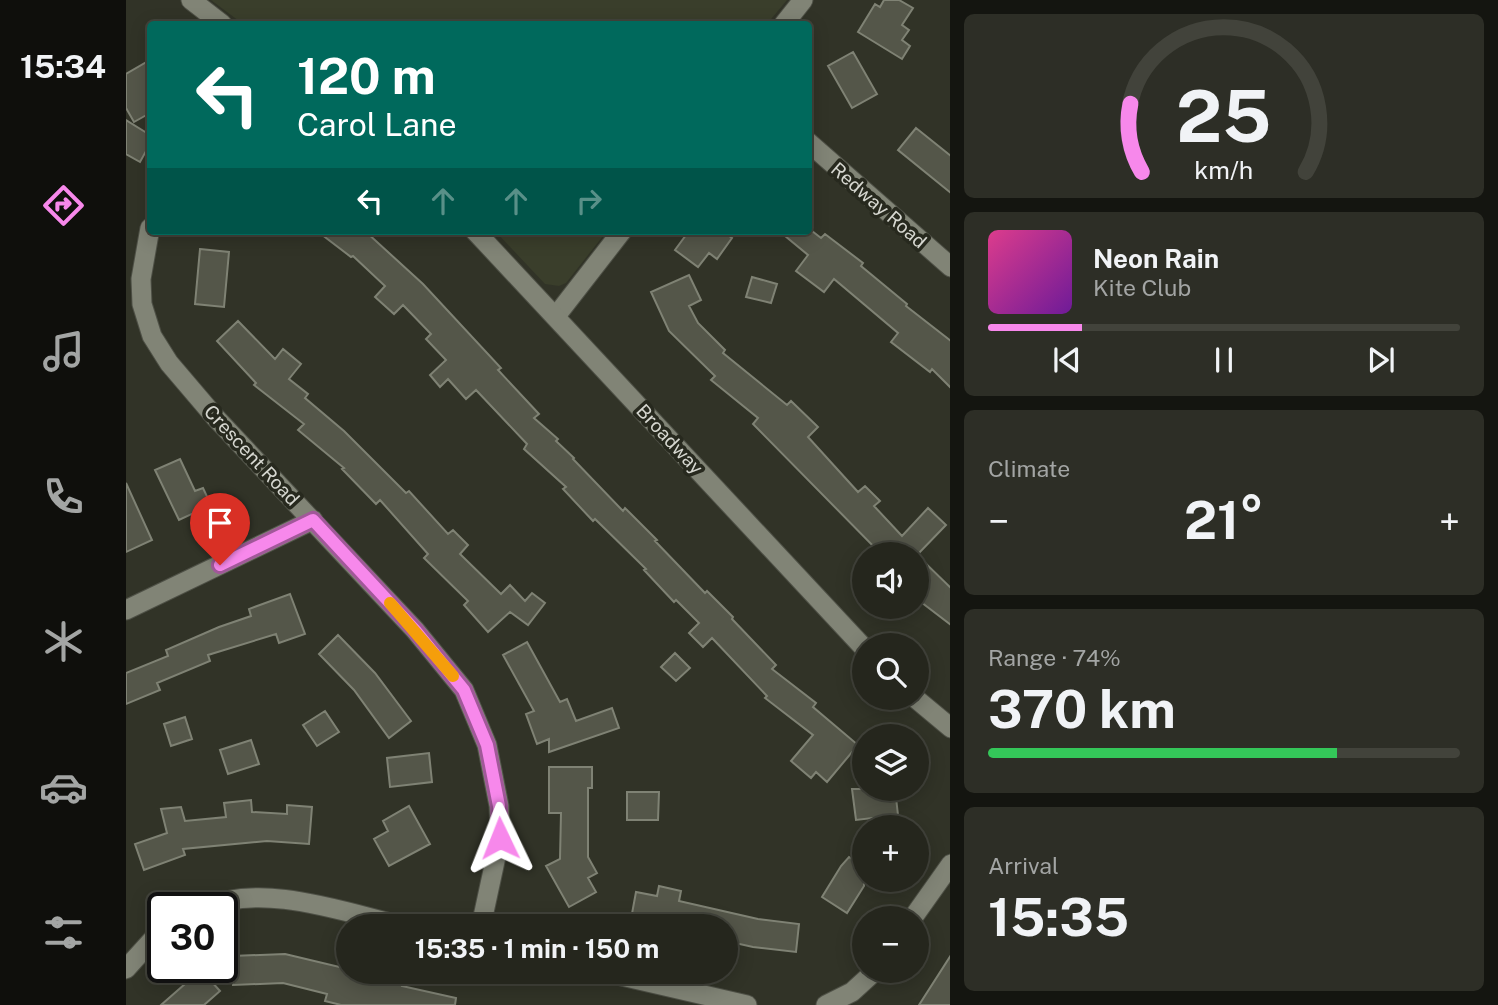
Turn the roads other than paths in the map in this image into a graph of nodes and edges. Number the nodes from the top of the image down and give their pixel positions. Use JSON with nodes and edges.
{"nodes":[{"id":1,"x":191,"y":0,"type":"edge"},
{"id":2,"x":803,"y":0,"type":"edge"},
{"id":3,"x":218,"y":21,"type":"edge"},
{"id":4,"x":786,"y":21,"type":"edge"},
{"id":5,"x":812,"y":146,"type":"edge"},
{"id":6,"x":149,"y":235,"type":"edge"},
{"id":7,"x":479,"y":235,"type":"edge"},
{"id":8,"x":619,"y":235,"type":"edge"},
{"id":9,"x":950,"y":267,"type":"edge"},
{"id":10,"x":556,"y":316,"type":"junction"},
{"id":11,"x":313,"y":520,"type":"junction"},
{"id":12,"x":126,"y":610,"type":"edge"},
{"id":13,"x":852,"y":635,"type":"edge"},
{"id":14,"x":929,"y":710,"type":"edge"},
{"id":15,"x":950,"y":728,"type":"edge"},
{"id":16,"x":950,"y":864,"type":"edge"},
{"id":17,"x":238,"y":900,"type":"edge"},
{"id":18,"x":921,"y":906,"type":"edge"},
{"id":19,"x":352,"y":914,"type":"edge"},
{"id":20,"x":484,"y":914,"type":"edge"},
{"id":21,"x":147,"y":948,"type":"edge"},
{"id":22,"x":126,"y":969,"type":"edge"},
{"id":23,"x":862,"y":983,"type":"edge"},
{"id":24,"x":656,"y":984,"type":"edge"},
{"id":25,"x":747,"y":1005,"type":"edge"},
{"id":26,"x":825,"y":1005,"type":"edge"}],
"edges":[{"from":1,"to":3,"type":"street"},
{"from":2,"to":4,"type":"street"},
{"from":5,"to":9,"type":"street","name":"Redway Road"},
{"from":6,"to":11,"type":"street","name":"Crescent Road"},
{"from":7,"to":10,"type":"street","name":"Broadway"},
{"from":8,"to":10,"type":"street"},
{"from":10,"to":13,"type":"street","name":"Broadway"},
{"from":11,"to":12,"type":"street"},
{"from":11,"to":20,"type":"street","name":"Crescent Road"},
{"from":14,"to":15,"type":"street"},
{"from":16,"to":18,"type":"street"},
{"from":17,"to":19,"type":"street"},
{"from":21,"to":22,"type":"street"},
{"from":23,"to":26,"type":"street"},
{"from":24,"to":25,"type":"street"}]}
